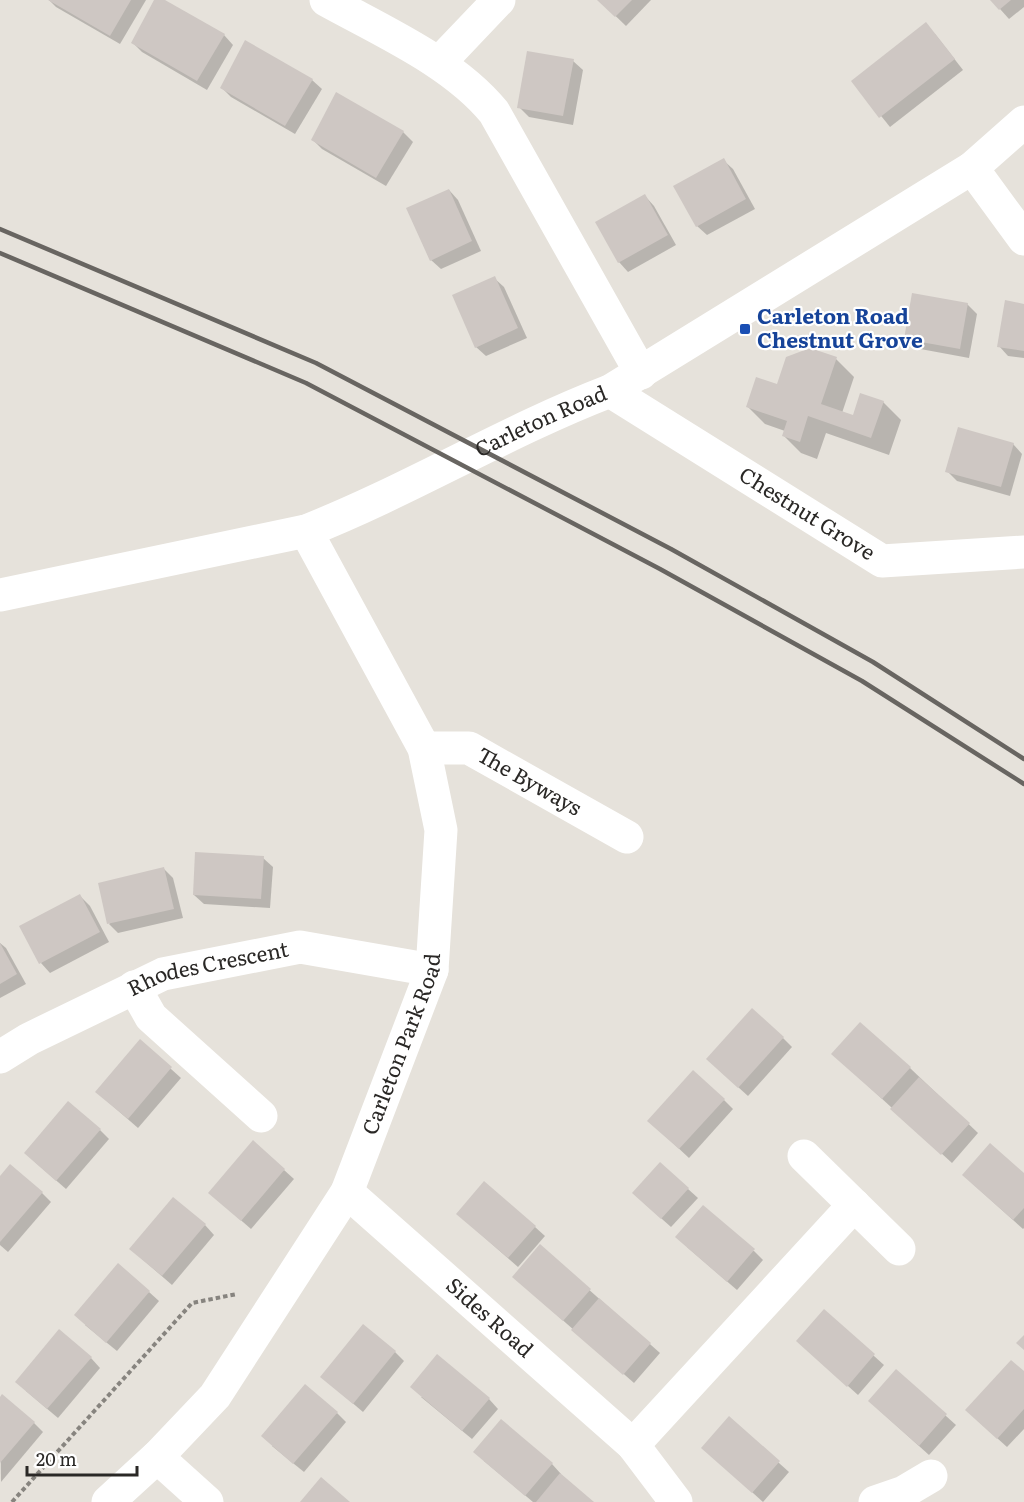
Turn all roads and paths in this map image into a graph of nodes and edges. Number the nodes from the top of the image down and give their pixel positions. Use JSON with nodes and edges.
{"nodes":[{"id":1,"x":326,"y":0,"type":"edge"},
{"id":2,"x":499,"y":0,"type":"edge"},
{"id":3,"x":439,"y":63,"type":"junction"},
{"id":4,"x":1024,"y":122,"type":"edge"},
{"id":5,"x":972,"y":168,"type":"junction"},
{"id":6,"x":1024,"y":239,"type":"edge"},
{"id":7,"x":641,"y":373,"type":"junction"},
{"id":8,"x":610,"y":391,"type":"junction"},
{"id":9,"x":306,"y":531,"type":"junction"},
{"id":10,"x":1024,"y":552,"type":"edge"},
{"id":11,"x":0,"y":595,"type":"edge"},
{"id":12,"x":424,"y":748,"type":"junction"},
{"id":13,"x":627,"y":837,"type":"dead end"},
{"id":14,"x":432,"y":970,"type":"junction"},
{"id":15,"x":134,"y":987,"type":"junction"},
{"id":16,"x":0,"y":1057,"type":"edge"},
{"id":17,"x":261,"y":1116,"type":"dead end"},
{"id":18,"x":804,"y":1156,"type":"dead end"},
{"id":19,"x":347,"y":1192,"type":"junction"},
{"id":20,"x":854,"y":1205,"type":"junction"},
{"id":21,"x":899,"y":1249,"type":"dead end"},
{"id":22,"x":287,"y":1284,"type":"junction"},
{"id":23,"x":633,"y":1445,"type":"junction"},
{"id":24,"x":157,"y":1458,"type":"junction"},
{"id":25,"x":931,"y":1476,"type":"dead end"},
{"id":26,"x":12,"y":1502,"type":"edge"},
{"id":27,"x":108,"y":1502,"type":"edge"},
{"id":28,"x":207,"y":1502,"type":"edge"},
{"id":29,"x":676,"y":1502,"type":"edge"},
{"id":30,"x":875,"y":1502,"type":"edge"}],
"edges":[{"from":1,"to":3,"type":"street"},
{"from":2,"to":3,"type":"street"},
{"from":3,"to":7,"type":"street"},
{"from":4,"to":5,"type":"street","name":"Carleton Road"},
{"from":5,"to":6,"type":"street"},
{"from":5,"to":7,"type":"street","name":"Carleton Road"},
{"from":7,"to":8,"type":"street","name":"Carleton Road"},
{"from":8,"to":9,"type":"street","name":"Carleton Road"},
{"from":8,"to":10,"type":"street","name":"Chestnut Grove"},
{"from":9,"to":11,"type":"street","name":"Carleton Road"},
{"from":9,"to":12,"type":"street","name":"Carleton Park Road"},
{"from":12,"to":13,"type":"street","name":"The Byways"},
{"from":12,"to":14,"type":"street","name":"Carleton Park Road"},
{"from":14,"to":15,"type":"street","name":"Rhodes Crescent"},
{"from":14,"to":19,"type":"street","name":"Carleton Park Road"},
{"from":15,"to":16,"type":"street","name":"Rhodes Crescent"},
{"from":15,"to":17,"type":"street"},
{"from":18,"to":20,"type":"street"},
{"from":19,"to":22,"type":"street","name":"Carleton Park Road"},
{"from":19,"to":23,"type":"street","name":"Sides Road"},
{"from":20,"to":21,"type":"street"},
{"from":20,"to":23,"type":"street"},
{"from":22,"to":24,"type":"street","name":"Carleton Park Road"},
{"from":22,"to":26,"type":"path"},
{"from":23,"to":29,"type":"street","name":"Sides Road"},
{"from":24,"to":27,"type":"street","name":"Carleton Park Road"},
{"from":24,"to":28,"type":"street"},
{"from":25,"to":30,"type":"street"}]}
